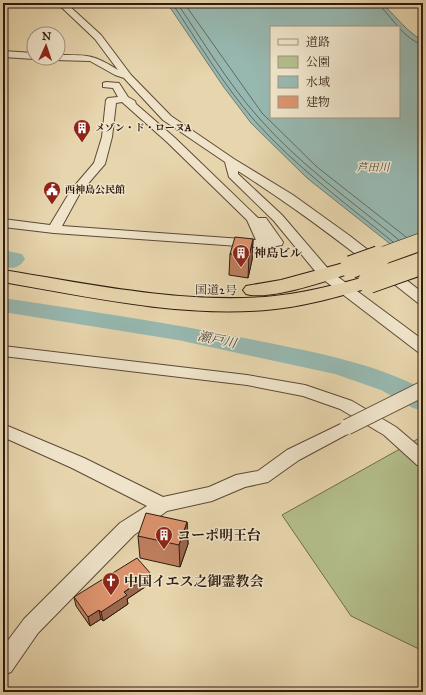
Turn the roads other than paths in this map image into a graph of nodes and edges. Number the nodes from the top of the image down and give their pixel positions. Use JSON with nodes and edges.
{"nodes":[{"id":1,"x":61,"y":3,"type":"edge"},
{"id":2,"x":3,"y":54,"type":"edge"},
{"id":3,"x":26,"y":55,"type":"edge"},
{"id":4,"x":66,"y":58,"type":"edge"},
{"id":5,"x":128,"y":77,"type":"junction"},
{"id":6,"x":106,"y":85,"type":"dead end"},
{"id":7,"x":124,"y":99,"type":"junction"},
{"id":8,"x":167,"y":118,"type":"junction"},
{"id":9,"x":230,"y":162,"type":"junction"},
{"id":10,"x":252,"y":191,"type":"junction"},
{"id":11,"x":3,"y":223,"type":"edge"},
{"id":12,"x":54,"y":228,"type":"junction"},
{"id":13,"x":423,"y":241,"type":"edge"},
{"id":14,"x":265,"y":244,"type":"junction"},
{"id":15,"x":423,"y":263,"type":"edge"},
{"id":16,"x":3,"y":266,"type":"edge"},
{"id":17,"x":325,"y":274,"type":"junction"},
{"id":18,"x":3,"y":276,"type":"edge"},
{"id":19,"x":344,"y":289,"type":"junction"},
{"id":20,"x":423,"y":300,"type":"edge"},
{"id":21,"x":423,"y":348,"type":"edge"},
{"id":22,"x":3,"y":351,"type":"edge"},
{"id":23,"x":423,"y":389,"type":"edge"},
{"id":24,"x":3,"y":430,"type":"edge"},
{"id":25,"x":423,"y":460,"type":"edge"},
{"id":26,"x":162,"y":505,"type":"junction"},
{"id":27,"x":3,"y":665,"type":"edge"}],
"edges":[{"from":1,"to":5,"type":"street"},
{"from":2,"to":3,"type":"street"},
{"from":4,"to":5,"type":"street"},
{"from":5,"to":8,"type":"street"},
{"from":6,"to":7,"type":"street"},
{"from":7,"to":8,"type":"street"},
{"from":7,"to":12,"type":"street"},
{"from":7,"to":14,"type":"street"},
{"from":8,"to":9,"type":"street"},
{"from":9,"to":10,"type":"street"},
{"from":9,"to":20,"type":"street"},
{"from":10,"to":14,"type":"street"},
{"from":10,"to":17,"type":"street"},
{"from":11,"to":12,"type":"street"},
{"from":12,"to":14,"type":"street"},
{"from":13,"to":17,"type":"highway","name":"国道2号","bridge":true},
{"from":15,"to":19,"type":"highway","name":"国道2号","bridge":true},
{"from":16,"to":17,"type":"highway","name":"国道2号"},
{"from":17,"to":19,"type":"street"},
{"from":18,"to":19,"type":"highway","name":"国道2号"},
{"from":19,"to":21,"type":"street"},
{"from":22,"to":25,"type":"street"},
{"from":23,"to":26,"type":"street","bridge":true},
{"from":24,"to":26,"type":"street"},
{"from":26,"to":27,"type":"street"}]}
